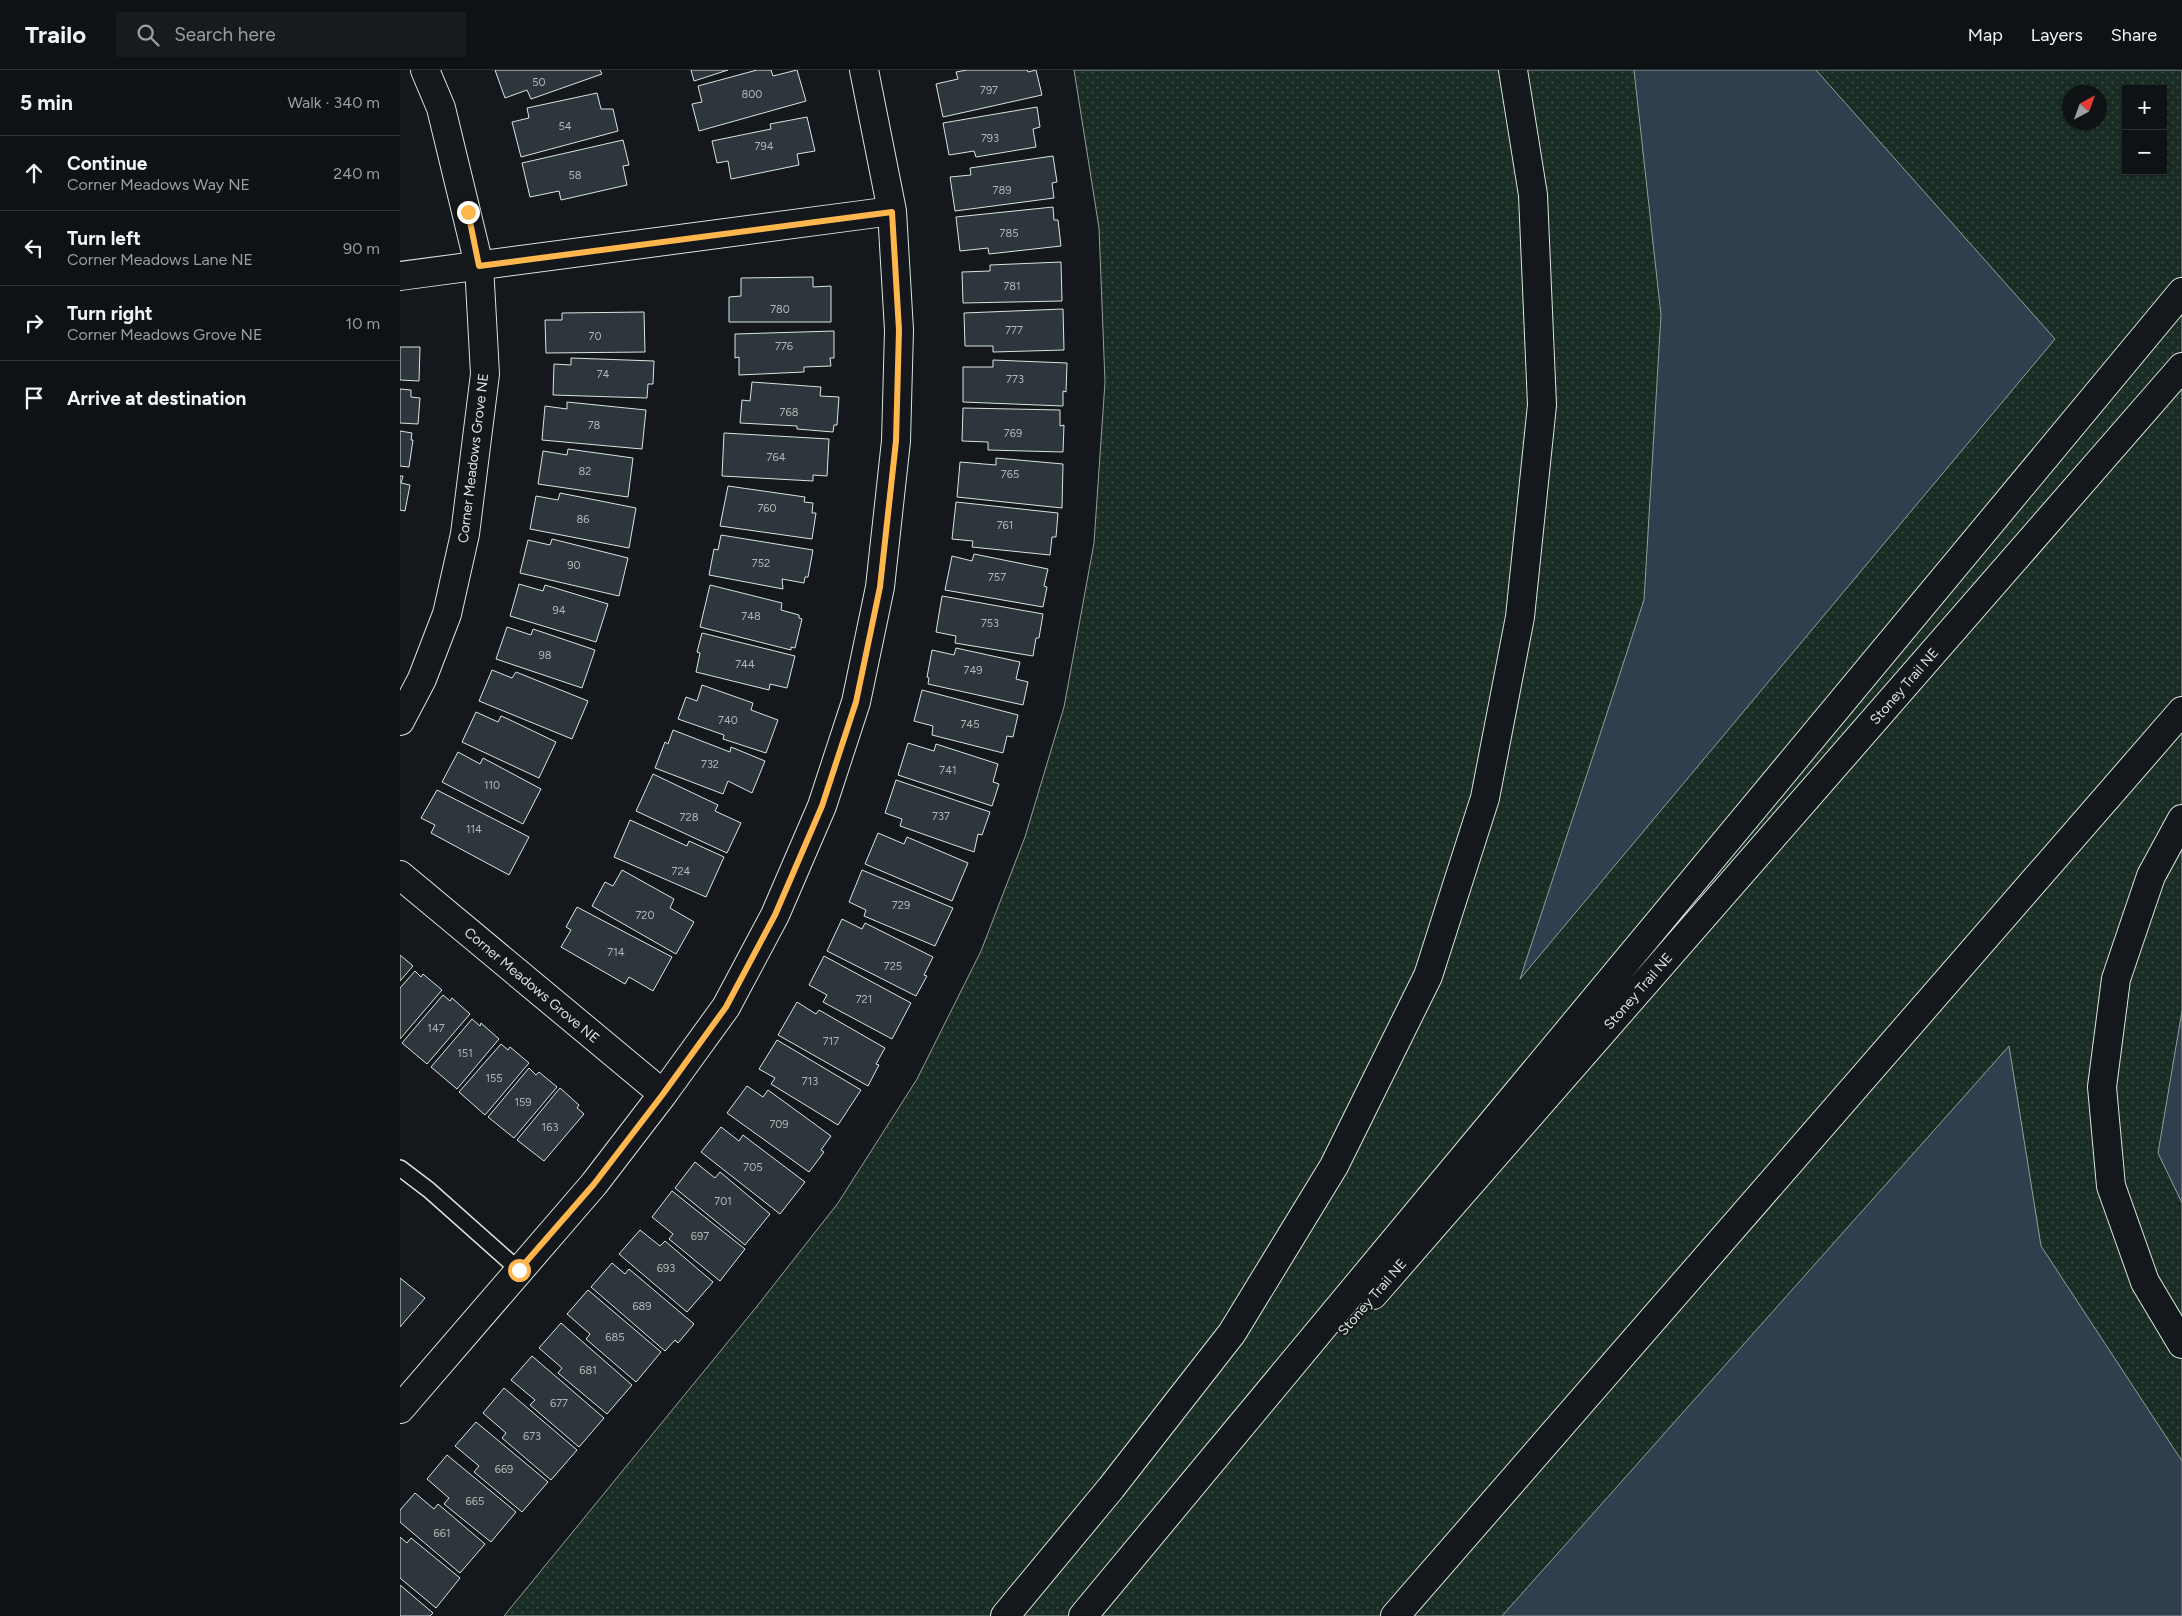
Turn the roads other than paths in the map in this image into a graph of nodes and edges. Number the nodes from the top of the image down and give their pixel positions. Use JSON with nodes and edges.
{"nodes":[{"id":1,"x":425,"y":70,"type":"edge"},
{"id":2,"x":864,"y":70,"type":"edge"},
{"id":3,"x":1513,"y":70,"type":"edge"},
{"id":4,"x":892,"y":212,"type":"junction"},
{"id":5,"x":479,"y":266,"type":"junction"},
{"id":6,"x":400,"y":276,"type":"edge"},
{"id":7,"x":2182,"y":292,"type":"edge"},
{"id":8,"x":2182,"y":367,"type":"edge"},
{"id":9,"x":2182,"y":711,"type":"edge"},
{"id":10,"x":400,"y":722,"type":"edge"},
{"id":11,"x":2182,"y":819,"type":"edge"},
{"id":12,"x":400,"y":875,"type":"edge"},
{"id":13,"x":663,"y":1094,"type":"junction"},
{"id":14,"x":400,"y":1168,"type":"edge"},
{"id":15,"x":519,"y":1270,"type":"junction"},
{"id":16,"x":2182,"y":1344,"type":"edge"},
{"id":17,"x":400,"y":1409,"type":"edge"},
{"id":18,"x":1005,"y":1616,"type":"edge"},
{"id":19,"x":1083,"y":1616,"type":"edge"},
{"id":20,"x":1094,"y":1616,"type":"edge"},
{"id":21,"x":1395,"y":1616,"type":"edge"}],
"edges":[{"from":1,"to":5,"type":"main road","name":"Corner Meadows Grove NE"},
{"from":2,"to":4,"type":"main road"},
{"from":3,"to":18,"type":"main road"},
{"from":4,"to":5,"type":"main road"},
{"from":4,"to":13,"type":"main road"},
{"from":5,"to":6,"type":"main road"},
{"from":5,"to":10,"type":"main road","name":"Corner Meadows Grove NE"},
{"from":7,"to":19,"type":"main road"},
{"from":8,"to":20,"type":"main road","name":"Stoney Trail NE"},
{"from":9,"to":21,"type":"main road"},
{"from":11,"to":16,"type":"main road"},
{"from":12,"to":13,"type":"main road","name":"Corner Meadows Grove NE"},
{"from":13,"to":15,"type":"main road"},
{"from":14,"to":15,"type":"lane"},
{"from":15,"to":17,"type":"main road"}]}
